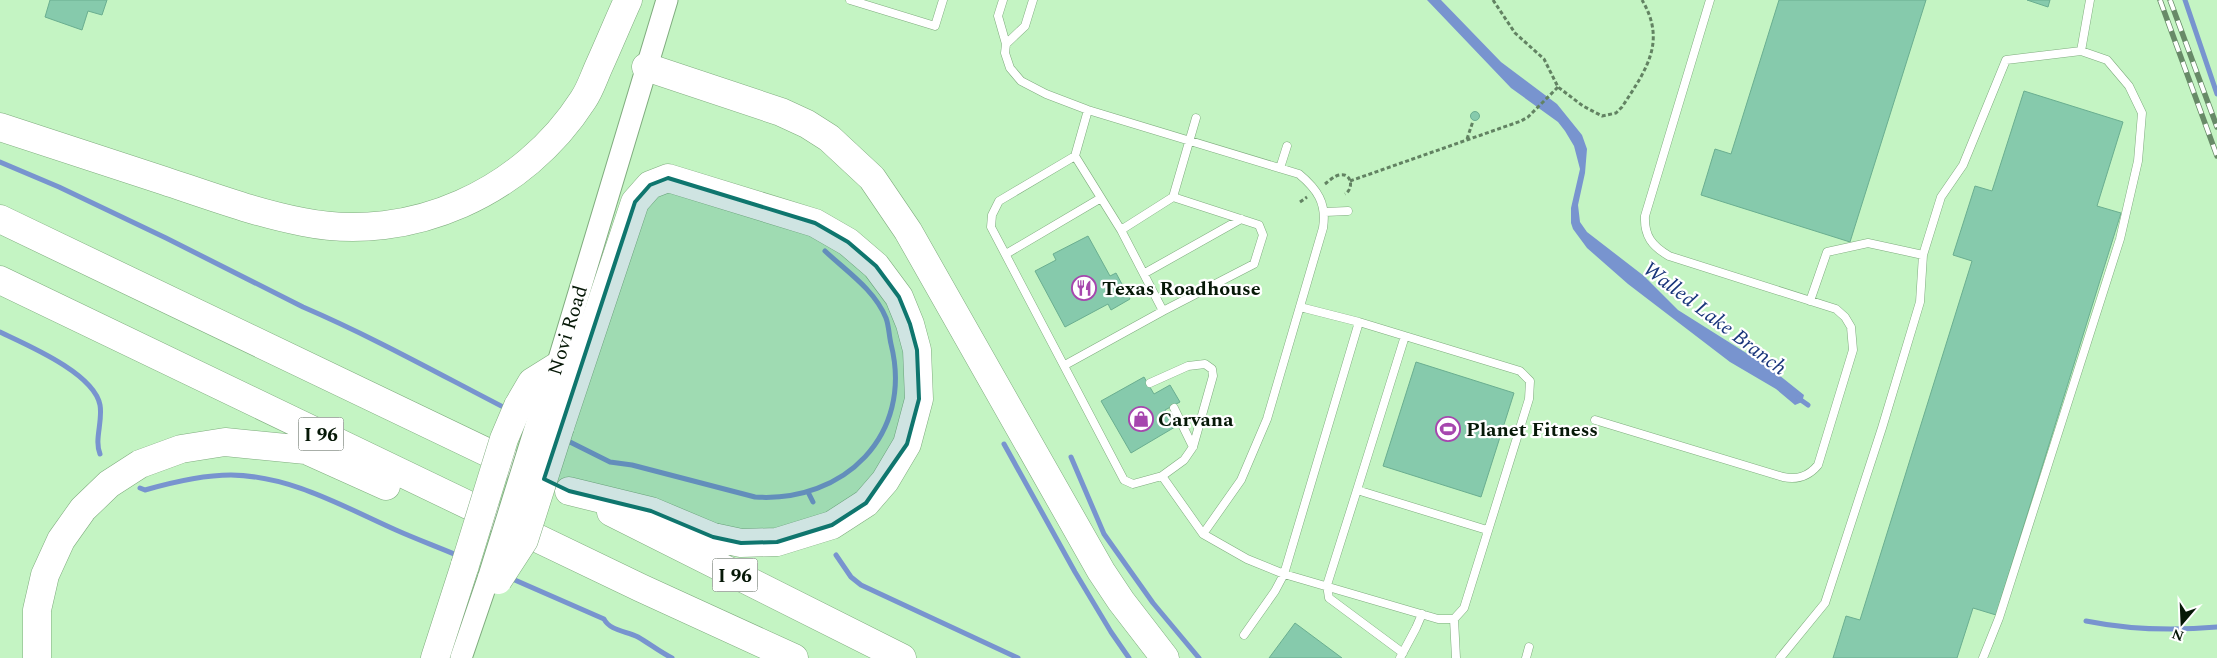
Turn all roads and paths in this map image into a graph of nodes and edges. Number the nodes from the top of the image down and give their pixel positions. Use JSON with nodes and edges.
{"nodes":[{"id":1,"x":628,"y":0,"type":"edge"},
{"id":2,"x":667,"y":0,"type":"edge"},
{"id":3,"x":850,"y":0,"type":"edge"},
{"id":4,"x":943,"y":0,"type":"edge"},
{"id":5,"x":1002,"y":0,"type":"edge"},
{"id":6,"x":1033,"y":0,"type":"edge"},
{"id":7,"x":1493,"y":0,"type":"edge"},
{"id":8,"x":1642,"y":0,"type":"edge"},
{"id":9,"x":1710,"y":0,"type":"edge"},
{"id":10,"x":2090,"y":0,"type":"edge"},
{"id":11,"x":1006,"y":44,"type":"junction"},
{"id":12,"x":2081,"y":51,"type":"junction"},
{"id":13,"x":646,"y":66,"type":"junction"},
{"id":14,"x":1558,"y":87,"type":"junction"},
{"id":15,"x":1088,"y":110,"type":"junction"},
{"id":16,"x":1196,"y":118,"type":"dead end"},
{"id":17,"x":1473,"y":121,"type":"dead end"},
{"id":18,"x":0,"y":126,"type":"edge"},
{"id":19,"x":1466,"y":140,"type":"junction"},
{"id":20,"x":1189,"y":141,"type":"junction"},
{"id":21,"x":1287,"y":146,"type":"dead end"},
{"id":22,"x":1075,"y":156,"type":"junction"},
{"id":23,"x":1280,"y":168,"type":"junction"},
{"id":24,"x":1350,"y":181,"type":"junction"},
{"id":25,"x":1316,"y":191,"type":"junction"},
{"id":26,"x":1344,"y":194,"type":"dead end"},
{"id":27,"x":1173,"y":197,"type":"junction"},
{"id":28,"x":1101,"y":198,"type":"junction"},
{"id":29,"x":1300,"y":202,"type":"dead end"},
{"id":30,"x":1348,"y":211,"type":"dead end"},
{"id":31,"x":1325,"y":212,"type":"junction"},
{"id":32,"x":0,"y":219,"type":"edge"},
{"id":33,"x":1241,"y":219,"type":"junction"},
{"id":34,"x":1121,"y":230,"type":"junction"},
{"id":35,"x":1006,"y":254,"type":"junction"},
{"id":36,"x":1923,"y":255,"type":"junction"},
{"id":37,"x":1145,"y":273,"type":"junction"},
{"id":38,"x":0,"y":280,"type":"edge"},
{"id":39,"x":1810,"y":301,"type":"junction"},
{"id":40,"x":1300,"y":307,"type":"junction"},
{"id":41,"x":1163,"y":311,"type":"junction"},
{"id":42,"x":1359,"y":322,"type":"junction"},
{"id":43,"x":1405,"y":336,"type":"junction"},
{"id":44,"x":1065,"y":365,"type":"junction"},
{"id":45,"x":556,"y":367,"type":"joint"},
{"id":46,"x":1150,"y":383,"type":"dead end"},
{"id":47,"x":1174,"y":408,"type":"dead end"},
{"id":48,"x":539,"y":416,"type":"junction"},
{"id":49,"x":1595,"y":420,"type":"dead end"},
{"id":50,"x":1193,"y":447,"type":"junction"},
{"id":51,"x":1162,"y":476,"type":"junction"},
{"id":52,"x":1357,"y":490,"type":"junction"},
{"id":53,"x":569,"y":491,"type":"junction"},
{"id":54,"x":1487,"y":530,"type":"junction"},
{"id":55,"x":1203,"y":534,"type":"junction"},
{"id":56,"x":1284,"y":574,"type":"junction"},
{"id":57,"x":484,"y":578,"type":"junction"},
{"id":58,"x":1327,"y":585,"type":"junction"},
{"id":59,"x":641,"y":588,"type":"junction"},
{"id":60,"x":1422,"y":614,"type":"junction"},
{"id":61,"x":1454,"y":618,"type":"junction"},
{"id":62,"x":1244,"y":635,"type":"dead end"},
{"id":63,"x":1529,"y":647,"type":"dead end"},
{"id":64,"x":1401,"y":656,"type":"edge"},
{"id":65,"x":37,"y":658,"type":"edge"},
{"id":66,"x":435,"y":658,"type":"edge"},
{"id":67,"x":461,"y":658,"type":"edge"},
{"id":68,"x":794,"y":658,"type":"edge"},
{"id":69,"x":902,"y":658,"type":"edge"},
{"id":70,"x":1165,"y":658,"type":"edge"},
{"id":71,"x":1456,"y":658,"type":"edge"},
{"id":72,"x":1526,"y":658,"type":"edge"},
{"id":73,"x":1780,"y":658,"type":"edge"},
{"id":74,"x":1983,"y":658,"type":"edge"}],
"edges":[{"from":1,"to":18,"type":"highway"},
{"from":2,"to":13,"type":"main road","name":"Novi Road"},
{"from":3,"to":4,"type":"lane"},
{"from":5,"to":11,"type":"lane"},
{"from":6,"to":11,"type":"lane"},
{"from":7,"to":14,"type":"path"},
{"from":8,"to":14,"type":"path"},
{"from":9,"to":39,"type":"lane"},
{"from":10,"to":12,"type":"lane"},
{"from":11,"to":15,"type":"lane"},
{"from":12,"to":36,"type":"lane"},
{"from":12,"to":74,"type":"lane"},
{"from":13,"to":45,"type":"main road","name":"Novi Road"},
{"from":13,"to":70,"type":"highway"},
{"from":14,"to":19,"type":"path"},
{"from":15,"to":20,"type":"lane"},
{"from":15,"to":22,"type":"lane"},
{"from":16,"to":20,"type":"lane"},
{"from":17,"to":19,"type":"path"},
{"from":19,"to":24,"type":"path"},
{"from":20,"to":23,"type":"lane"},
{"from":20,"to":27,"type":"lane"},
{"from":21,"to":23,"type":"lane"},
{"from":22,"to":28,"type":"lane"},
{"from":22,"to":35,"type":"lane"},
{"from":23,"to":25,"type":"lane"},
{"from":24,"to":25,"type":"path"},
{"from":24,"to":26,"type":"path"},
{"from":25,"to":29,"type":"path"},
{"from":25,"to":31,"type":"lane"},
{"from":27,"to":33,"type":"lane"},
{"from":27,"to":34,"type":"lane"},
{"from":28,"to":34,"type":"lane"},
{"from":28,"to":35,"type":"lane"},
{"from":30,"to":31,"type":"lane"},
{"from":31,"to":40,"type":"lane"},
{"from":32,"to":53,"type":"highway","number":"I 96"},
{"from":33,"to":37,"type":"lane"},
{"from":33,"to":41,"type":"lane"},
{"from":34,"to":37,"type":"lane"},
{"from":35,"to":44,"type":"lane"},
{"from":36,"to":39,"type":"lane"},
{"from":36,"to":73,"type":"lane"},
{"from":37,"to":41,"type":"lane"},
{"from":38,"to":59,"type":"highway","number":"I 96"},
{"from":39,"to":49,"type":"lane"},
{"from":40,"to":42,"type":"lane"},
{"from":40,"to":55,"type":"lane"},
{"from":41,"to":44,"type":"lane"},
{"from":42,"to":43,"type":"lane"},
{"from":42,"to":56,"type":"lane"},
{"from":43,"to":52,"type":"lane"},
{"from":43,"to":54,"type":"lane"},
{"from":44,"to":51,"type":"lane"},
{"from":45,"to":48,"type":"highway"},
{"from":46,"to":50,"type":"lane"},
{"from":47,"to":50,"type":"lane"},
{"from":48,"to":53,"type":"highway"},
{"from":48,"to":57,"type":"highway","bridge":true},
{"from":48,"to":57,"type":"highway","bridge":true},
{"from":50,"to":51,"type":"lane"},
{"from":51,"to":55,"type":"lane"},
{"from":52,"to":54,"type":"lane"},
{"from":52,"to":58,"type":"lane"},
{"from":53,"to":69,"type":"highway","number":"I 96"},
{"from":54,"to":61,"type":"lane"},
{"from":55,"to":56,"type":"lane"},
{"from":56,"to":58,"type":"lane"},
{"from":56,"to":62,"type":"lane"},
{"from":57,"to":66,"type":"highway"},
{"from":57,"to":67,"type":"main road"},
{"from":58,"to":60,"type":"lane"},
{"from":58,"to":64,"type":"lane"},
{"from":59,"to":65,"type":"highway"},
{"from":59,"to":68,"type":"highway","number":"I 96"},
{"from":60,"to":61,"type":"lane"},
{"from":60,"to":64,"type":"lane"},
{"from":61,"to":71,"type":"lane"},
{"from":63,"to":72,"type":"lane"}]}
